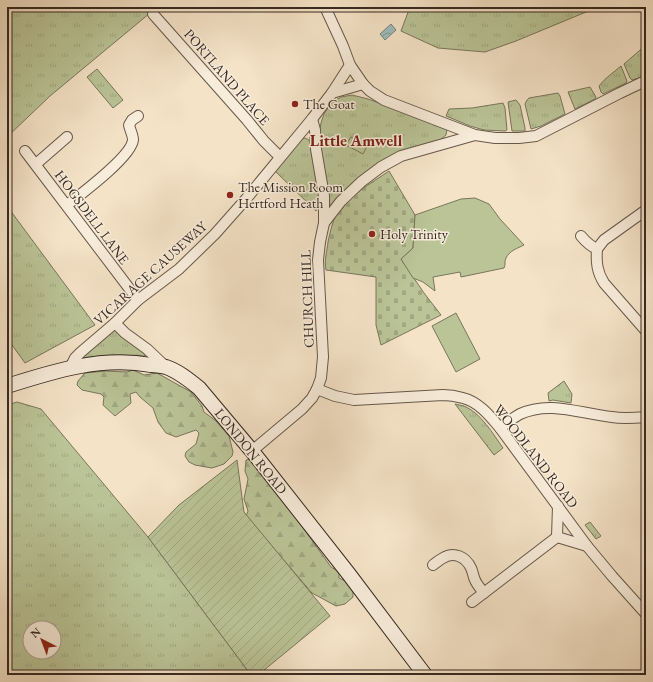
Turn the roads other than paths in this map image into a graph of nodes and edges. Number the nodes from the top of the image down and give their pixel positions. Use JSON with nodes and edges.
{"nodes":[{"id":1,"x":325,"y":7,"type":"edge"},
{"id":2,"x":153,"y":14,"type":"dead end"},
{"id":3,"x":350,"y":66,"type":"junction"},
{"id":4,"x":646,"y":82,"type":"edge"},
{"id":5,"x":363,"y":84,"type":"junction"},
{"id":6,"x":332,"y":93,"type":"junction"},
{"id":7,"x":138,"y":116,"type":"dead end"},
{"id":8,"x":312,"y":119,"type":"junction"},
{"id":9,"x":475,"y":135,"type":"junction"},
{"id":10,"x":67,"y":137,"type":"dead end"},
{"id":11,"x":25,"y":151,"type":"dead end"},
{"id":12,"x":280,"y":156,"type":"junction"},
{"id":13,"x":36,"y":164,"type":"junction"},
{"id":14,"x":66,"y":205,"type":"junction"},
{"id":15,"x":646,"y":210,"type":"edge"},
{"id":16,"x":324,"y":222,"type":"junction"},
{"id":17,"x":581,"y":236,"type":"dead end"},
{"id":18,"x":597,"y":250,"type":"junction"},
{"id":19,"x":138,"y":300,"type":"junction"},
{"id":20,"x":115,"y":323,"type":"junction"},
{"id":21,"x":646,"y":331,"type":"edge"},
{"id":22,"x":166,"y":367,"type":"junction"},
{"id":23,"x":70,"y":368,"type":"junction"},
{"id":24,"x":7,"y":386,"type":"edge"},
{"id":25,"x":318,"y":389,"type":"junction"},
{"id":26,"x":646,"y":417,"type":"edge"},
{"id":27,"x":500,"y":428,"type":"junction"},
{"id":28,"x":252,"y":451,"type":"junction"},
{"id":29,"x":558,"y":506,"type":"junction"},
{"id":30,"x":557,"y":537,"type":"junction"},
{"id":31,"x":587,"y":546,"type":"junction"},
{"id":32,"x":433,"y":565,"type":"dead end"},
{"id":33,"x":484,"y":593,"type":"junction"},
{"id":34,"x":472,"y":602,"type":"dead end"},
{"id":35,"x":646,"y":614,"type":"edge"},
{"id":36,"x":425,"y":675,"type":"edge"}],
"edges":[{"from":1,"to":3,"type":"street"},
{"from":2,"to":12,"type":"street","name":"PORTLAND PLACE"},
{"from":3,"to":5,"type":"street"},
{"from":3,"to":6,"type":"street","name":"VICARAGE CAUSEWAY"},
{"from":4,"to":9,"type":"street"},
{"from":5,"to":6,"type":"street"},
{"from":5,"to":9,"type":"street"},
{"from":6,"to":8,"type":"street","name":"VICARAGE CAUSEWAY"},
{"from":7,"to":14,"type":"street"},
{"from":8,"to":12,"type":"street","name":"VICARAGE CAUSEWAY"},
{"from":8,"to":16,"type":"street","name":"CHURCH HILL"},
{"from":9,"to":16,"type":"street"},
{"from":10,"to":13,"type":"street"},
{"from":11,"to":13,"type":"street","name":"HOGSDELL LANE"},
{"from":12,"to":19,"type":"street","name":"VICARAGE CAUSEWAY"},
{"from":13,"to":14,"type":"street","name":"HOGSDELL LANE"},
{"from":14,"to":19,"type":"street","name":"HOGSDELL LANE"},
{"from":15,"to":18,"type":"street"},
{"from":16,"to":25,"type":"street","name":"CHURCH HILL"},
{"from":17,"to":18,"type":"street"},
{"from":18,"to":21,"type":"street"},
{"from":19,"to":20,"type":"street","name":"VICARAGE CAUSEWAY"},
{"from":20,"to":22,"type":"street"},
{"from":20,"to":23,"type":"street","name":"VICARAGE CAUSEWAY"},
{"from":22,"to":23,"type":"main road","name":"LONDON ROAD"},
{"from":22,"to":28,"type":"main road","name":"LONDON ROAD"},
{"from":23,"to":24,"type":"main road","name":"LONDON ROAD"},
{"from":25,"to":27,"type":"street","name":"WOODLAND ROAD"},
{"from":25,"to":28,"type":"street","name":"CHURCH HILL"},
{"from":26,"to":27,"type":"street"},
{"from":27,"to":29,"type":"street","name":"WOODLAND ROAD"},
{"from":28,"to":36,"type":"main road","name":"LONDON ROAD"},
{"from":29,"to":30,"type":"street"},
{"from":29,"to":31,"type":"street","name":"WOODLAND ROAD"},
{"from":30,"to":31,"type":"street"},
{"from":30,"to":33,"type":"street"},
{"from":31,"to":35,"type":"street","name":"WOODLAND ROAD"},
{"from":32,"to":33,"type":"street"},
{"from":33,"to":34,"type":"street"}]}
